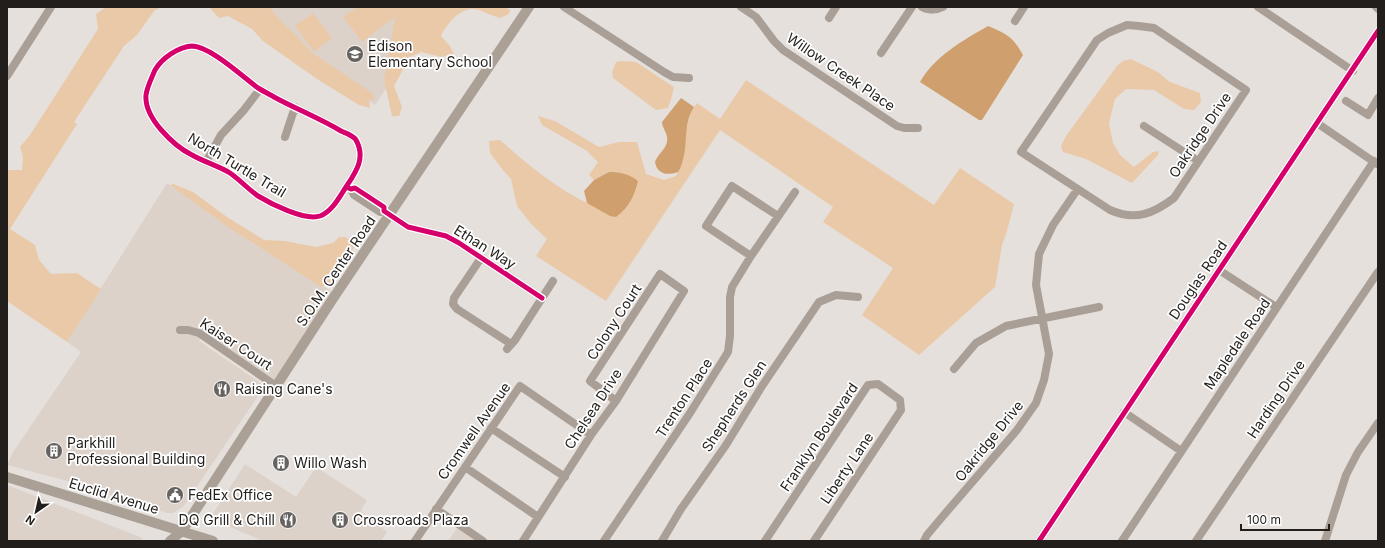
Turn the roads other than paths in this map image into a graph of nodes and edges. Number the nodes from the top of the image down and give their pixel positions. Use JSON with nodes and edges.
{"nodes":[{"id":1,"x":51,"y":7,"type":"edge"},
{"id":2,"x":529,"y":7,"type":"edge"},
{"id":3,"x":564,"y":7,"type":"edge"},
{"id":4,"x":740,"y":7,"type":"edge"},
{"id":5,"x":836,"y":7,"type":"edge"},
{"id":6,"x":912,"y":7,"type":"edge"},
{"id":7,"x":922,"y":7,"type":"edge"},
{"id":8,"x":944,"y":7,"type":"edge"},
{"id":9,"x":1024,"y":7,"type":"edge"},
{"id":10,"x":1258,"y":7,"type":"edge"},
{"id":11,"x":829,"y":18,"type":"dead end"},
{"id":12,"x":1015,"y":21,"type":"dead end"},
{"id":13,"x":1378,"y":31,"type":"edge"},
{"id":14,"x":881,"y":52,"type":"dead end"},
{"id":15,"x":1353,"y":71,"type":"junction"},
{"id":16,"x":7,"y":76,"type":"edge"},
{"id":17,"x":689,"y":78,"type":"dead end"},
{"id":18,"x":260,"y":89,"type":"junction"},
{"id":19,"x":1378,"y":98,"type":"edge"},
{"id":20,"x":1346,"y":101,"type":"dead end"},
{"id":21,"x":295,"y":107,"type":"junction"},
{"id":22,"x":1317,"y":123,"type":"junction"},
{"id":23,"x":1144,"y":126,"type":"dead end"},
{"id":24,"x":918,"y":128,"type":"dead end"},
{"id":25,"x":285,"y":137,"type":"dead end"},
{"id":26,"x":1198,"y":161,"type":"junction"},
{"id":27,"x":206,"y":162,"type":"junction"},
{"id":28,"x":1376,"y":163,"type":"edge"},
{"id":29,"x":348,"y":188,"type":"junction"},
{"id":30,"x":1077,"y":190,"type":"junction"},
{"id":31,"x":795,"y":192,"type":"dead end"},
{"id":32,"x":387,"y":213,"type":"junction"},
{"id":33,"x":778,"y":216,"type":"junction"},
{"id":34,"x":751,"y":256,"type":"junction"},
{"id":35,"x":481,"y":258,"type":"junction"},
{"id":36,"x":1219,"y":270,"type":"junction"},
{"id":37,"x":1378,"y":272,"type":"edge"},
{"id":38,"x":553,"y":281,"type":"dead end"},
{"id":39,"x":684,"y":291,"type":"joint"},
{"id":40,"x":858,"y":297,"type":"dead end"},
{"id":41,"x":542,"y":298,"type":"junction"},
{"id":42,"x":1099,"y":307,"type":"dead end"},
{"id":43,"x":1276,"y":307,"type":"junction"},
{"id":44,"x":1043,"y":320,"type":"junction"},
{"id":45,"x":180,"y":330,"type":"dead end"},
{"id":46,"x":954,"y":368,"type":"dead end"},
{"id":47,"x":276,"y":386,"type":"junction"},
{"id":48,"x":616,"y":401,"type":"junction"},
{"id":49,"x":902,"y":410,"type":"joint"},
{"id":50,"x":1124,"y":412,"type":"junction"},
{"id":51,"x":1378,"y":423,"type":"edge"},
{"id":52,"x":491,"y":428,"type":"junction"},
{"id":53,"x":591,"y":435,"type":"junction"},
{"id":54,"x":1181,"y":451,"type":"junction"},
{"id":55,"x":465,"y":467,"type":"junction"},
{"id":56,"x":7,"y":477,"type":"edge"},
{"id":57,"x":565,"y":477,"type":"junction"},
{"id":58,"x":436,"y":509,"type":"junction"},
{"id":59,"x":538,"y":517,"type":"junction"},
{"id":60,"x":182,"y":531,"type":"junction"},
{"id":61,"x":170,"y":541,"type":"edge"},
{"id":62,"x":179,"y":541,"type":"edge"},
{"id":63,"x":213,"y":541,"type":"edge"},
{"id":64,"x":415,"y":541,"type":"edge"},
{"id":65,"x":483,"y":541,"type":"edge"},
{"id":66,"x":523,"y":541,"type":"edge"},
{"id":67,"x":604,"y":541,"type":"edge"},
{"id":68,"x":662,"y":541,"type":"edge"},
{"id":69,"x":765,"y":541,"type":"edge"},
{"id":70,"x":814,"y":541,"type":"edge"},
{"id":71,"x":924,"y":541,"type":"edge"},
{"id":72,"x":1039,"y":541,"type":"edge"},
{"id":73,"x":1122,"y":541,"type":"edge"},
{"id":74,"x":1196,"y":541,"type":"edge"},
{"id":75,"x":1325,"y":541,"type":"edge"}],
"edges":[{"from":1,"to":16,"type":"street"},
{"from":2,"to":32,"type":"main road","name":"S.O.M. Center Road"},
{"from":3,"to":17,"type":"street"},
{"from":4,"to":24,"type":"street","name":"Willow Creek Place"},
{"from":5,"to":11,"type":"street"},
{"from":6,"to":14,"type":"street"},
{"from":7,"to":8,"type":"street"},
{"from":9,"to":12,"type":"street"},
{"from":10,"to":15,"type":"street"},
{"from":13,"to":15,"type":"street","name":"Douglas Road"},
{"from":15,"to":22,"type":"street","name":"Douglas Road"},
{"from":18,"to":21,"type":"street","name":"North Turtle Trail"},
{"from":18,"to":27,"type":"street"},
{"from":18,"to":27,"type":"street","name":"North Turtle Trail"},
{"from":19,"to":20,"type":"street"},
{"from":21,"to":25,"type":"street"},
{"from":21,"to":29,"type":"street","name":"North Turtle Trail"},
{"from":22,"to":28,"type":"street"},
{"from":22,"to":36,"type":"street","name":"Douglas Road"},
{"from":23,"to":26,"type":"street"},
{"from":26,"to":30,"type":"street","name":"Oakridge Drive"},
{"from":26,"to":30,"type":"street","name":"Oakridge Drive"},
{"from":27,"to":29,"type":"street","name":"North Turtle Trail"},
{"from":28,"to":43,"type":"street","name":"Mapledale Road"},
{"from":29,"to":32,"type":"street"},
{"from":30,"to":44,"type":"street","name":"Oakridge Drive"},
{"from":31,"to":33,"type":"street","name":"Trenton Place"},
{"from":32,"to":35,"type":"street","name":"Ethan Way"},
{"from":32,"to":47,"type":"main road","name":"S.O.M. Center Road"},
{"from":33,"to":34,"type":"street","name":"Trenton Place"},
{"from":33,"to":34,"type":"street"},
{"from":34,"to":67,"type":"street","name":"Trenton Place"},
{"from":35,"to":41,"type":"street","name":"Ethan Way"},
{"from":35,"to":41,"type":"street"},
{"from":36,"to":43,"type":"street"},
{"from":36,"to":50,"type":"street","name":"Douglas Road"},
{"from":37,"to":74,"type":"street","name":"Harding Drive"},
{"from":38,"to":41,"type":"street"},
{"from":39,"to":48,"type":"street","name":"Chelsea Drive"},
{"from":39,"to":48,"type":"street","name":"Colony Court"},
{"from":40,"to":68,"type":"street","name":"Shepherds Glen"},
{"from":42,"to":44,"type":"street"},
{"from":43,"to":54,"type":"street","name":"Mapledale Road"},
{"from":44,"to":46,"type":"street"},
{"from":44,"to":71,"type":"street","name":"Oakridge Drive"},
{"from":45,"to":47,"type":"street","name":"Kaiser Court"},
{"from":47,"to":60,"type":"main road","name":"S.O.M. Center Road"},
{"from":48,"to":53,"type":"street","name":"Chelsea Drive"},
{"from":49,"to":69,"type":"street","name":"Franklyn Boulevard"},
{"from":49,"to":70,"type":"street","name":"Liberty Lane"},
{"from":50,"to":54,"type":"street"},
{"from":50,"to":72,"type":"street","name":"Douglas Road"},
{"from":51,"to":75,"type":"street"},
{"from":52,"to":53,"type":"street","name":"Cromwell Avenue"},
{"from":52,"to":55,"type":"street","name":"Cromwell Avenue"},
{"from":52,"to":57,"type":"street"},
{"from":53,"to":57,"type":"street","name":"Chelsea Drive"},
{"from":54,"to":73,"type":"street","name":"Mapledale Road"},
{"from":55,"to":58,"type":"street","name":"Cromwell Avenue"},
{"from":55,"to":59,"type":"street"},
{"from":56,"to":60,"type":"main road","name":"Euclid Avenue"},
{"from":57,"to":59,"type":"street","name":"Chelsea Drive"},
{"from":58,"to":64,"type":"street","name":"Cromwell Avenue"},
{"from":58,"to":65,"type":"street"},
{"from":59,"to":66,"type":"street","name":"Chelsea Drive"},
{"from":60,"to":61,"type":"main road","name":"S.O.M. Center Road"},
{"from":60,"to":62,"type":"main road","name":"S.O.M. Center Road"},
{"from":60,"to":63,"type":"main road","name":"Euclid Avenue"}]}
